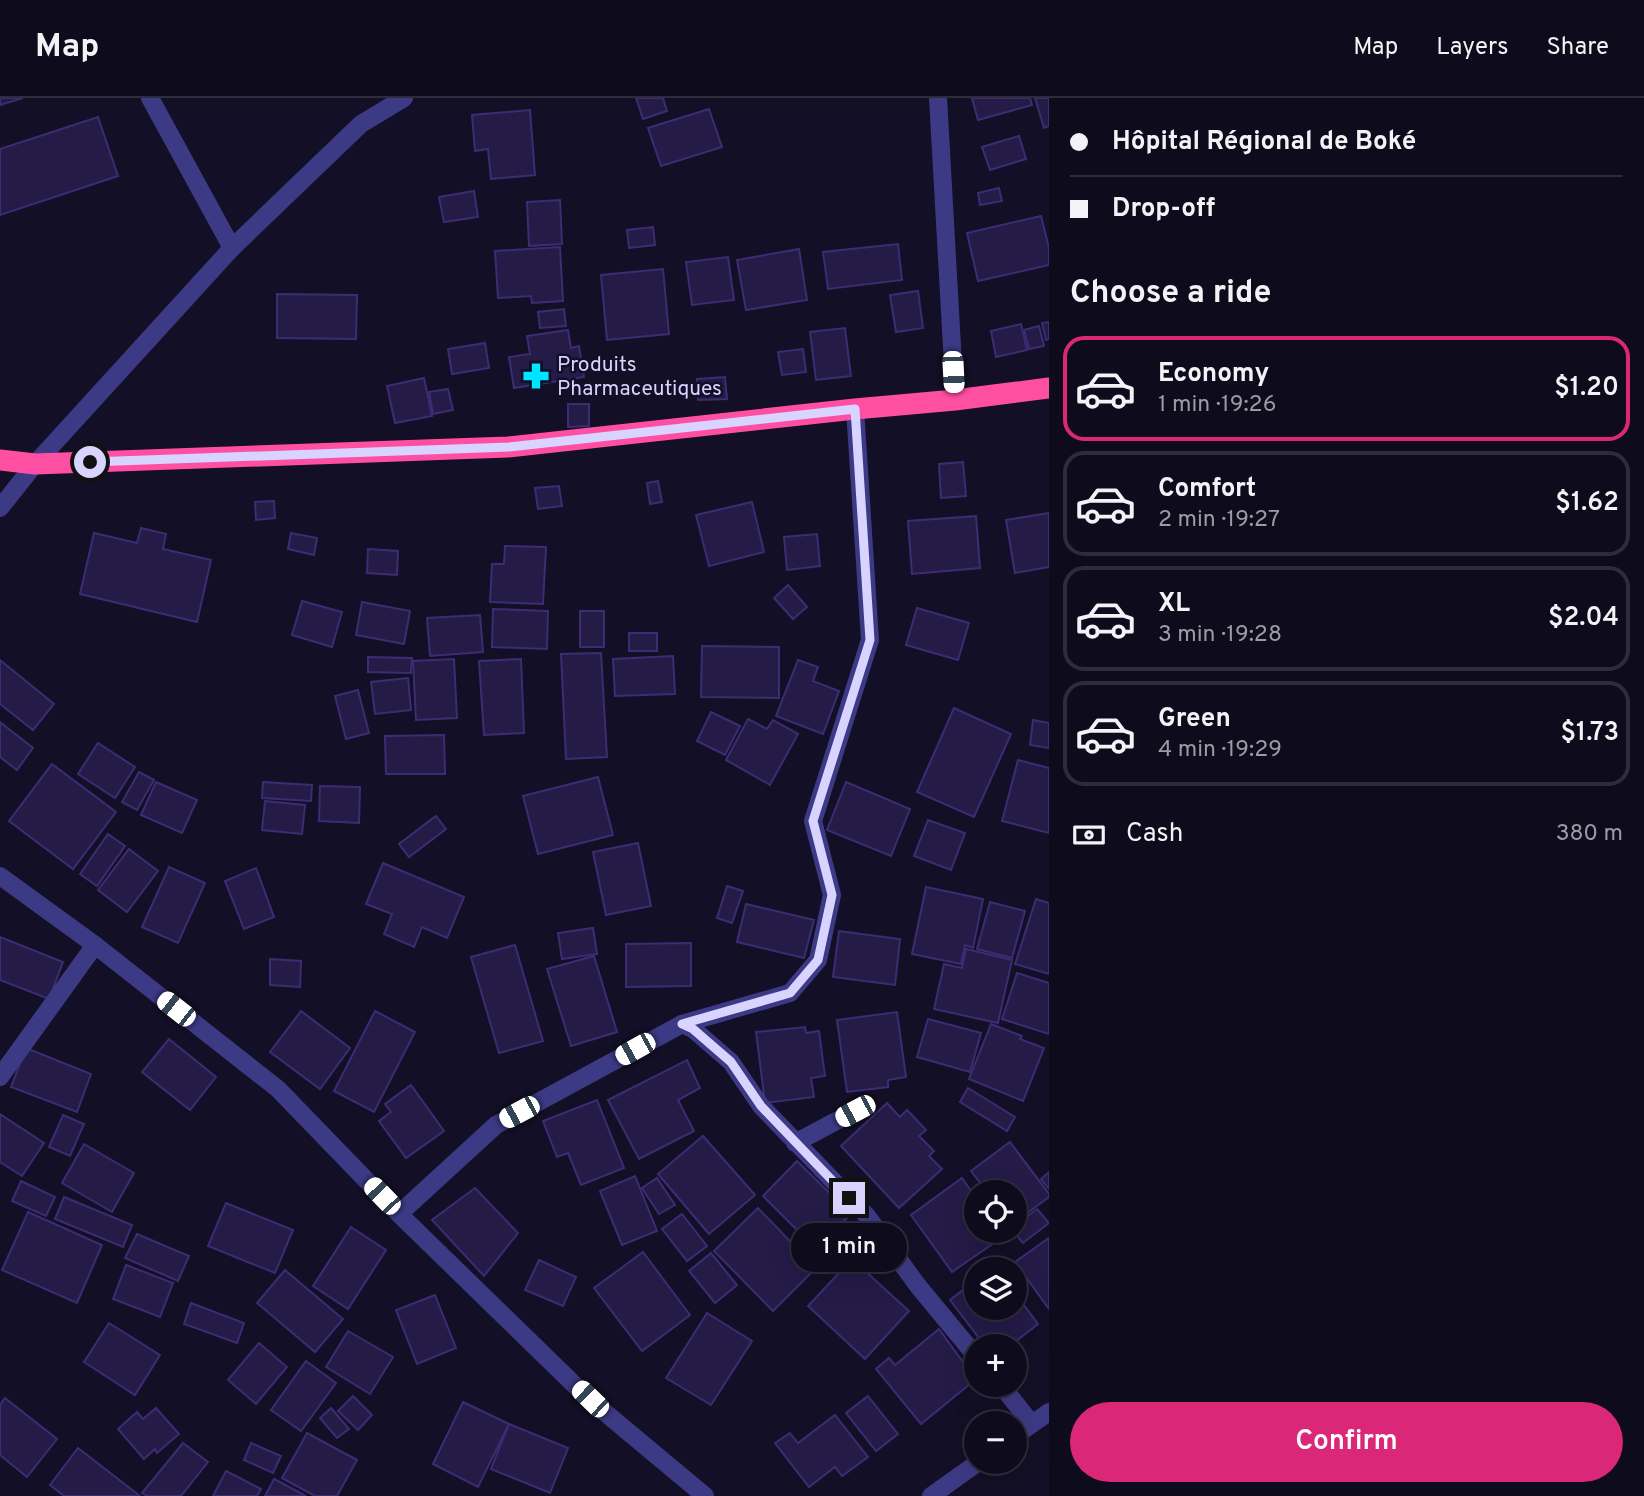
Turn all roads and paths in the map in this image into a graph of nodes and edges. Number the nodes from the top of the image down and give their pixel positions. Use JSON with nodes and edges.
{"nodes":[{"id":1,"x":404,"y":98,"type":"edge"},
{"id":2,"x":937,"y":98,"type":"edge"},
{"id":3,"x":151,"y":99,"type":"edge"},
{"id":4,"x":232,"y":248,"type":"junction"},
{"id":5,"x":1049,"y":387,"type":"edge"},
{"id":6,"x":955,"y":400,"type":"junction"},
{"id":7,"x":855,"y":409,"type":"junction"},
{"id":8,"x":0,"y":460,"type":"edge"},
{"id":9,"x":35,"y":464,"type":"junction"},
{"id":10,"x":0,"y":508,"type":"edge"},
{"id":11,"x":0,"y":876,"type":"edge"},
{"id":12,"x":95,"y":945,"type":"junction"},
{"id":13,"x":682,"y":1024,"type":"junction"},
{"id":14,"x":0,"y":1077,"type":"edge"},
{"id":15,"x":855,"y":1111,"type":"dead end"},
{"id":16,"x":795,"y":1143,"type":"junction"},
{"id":17,"x":399,"y":1214,"type":"junction"},
{"id":18,"x":964,"y":1342,"type":"edge"},
{"id":19,"x":1010,"y":1397,"type":"edge"},
{"id":20,"x":1049,"y":1412,"type":"edge"},
{"id":21,"x":1032,"y":1424,"type":"junction"},
{"id":22,"x":1027,"y":1428,"type":"edge"},
{"id":23,"x":964,"y":1472,"type":"edge"},
{"id":24,"x":705,"y":1496,"type":"edge"},
{"id":25,"x":931,"y":1496,"type":"edge"}],
"edges":[{"from":1,"to":4,"type":"street"},
{"from":2,"to":6,"type":"street"},
{"from":3,"to":4,"type":"street"},
{"from":4,"to":9,"type":"street"},
{"from":5,"to":6,"type":"highway"},
{"from":6,"to":7,"type":"highway"},
{"from":7,"to":9,"type":"highway"},
{"from":7,"to":13,"type":"street"},
{"from":8,"to":9,"type":"highway"},
{"from":9,"to":10,"type":"street"},
{"from":11,"to":12,"type":"street"},
{"from":12,"to":14,"type":"street"},
{"from":12,"to":17,"type":"street"},
{"from":13,"to":16,"type":"street"},
{"from":13,"to":17,"type":"street"},
{"from":15,"to":16,"type":"street"},
{"from":16,"to":18,"type":"street"},
{"from":17,"to":24,"type":"street"},
{"from":19,"to":21,"type":"street"},
{"from":20,"to":21,"type":"street"},
{"from":21,"to":22,"type":"street"},
{"from":23,"to":25,"type":"street"}]}
